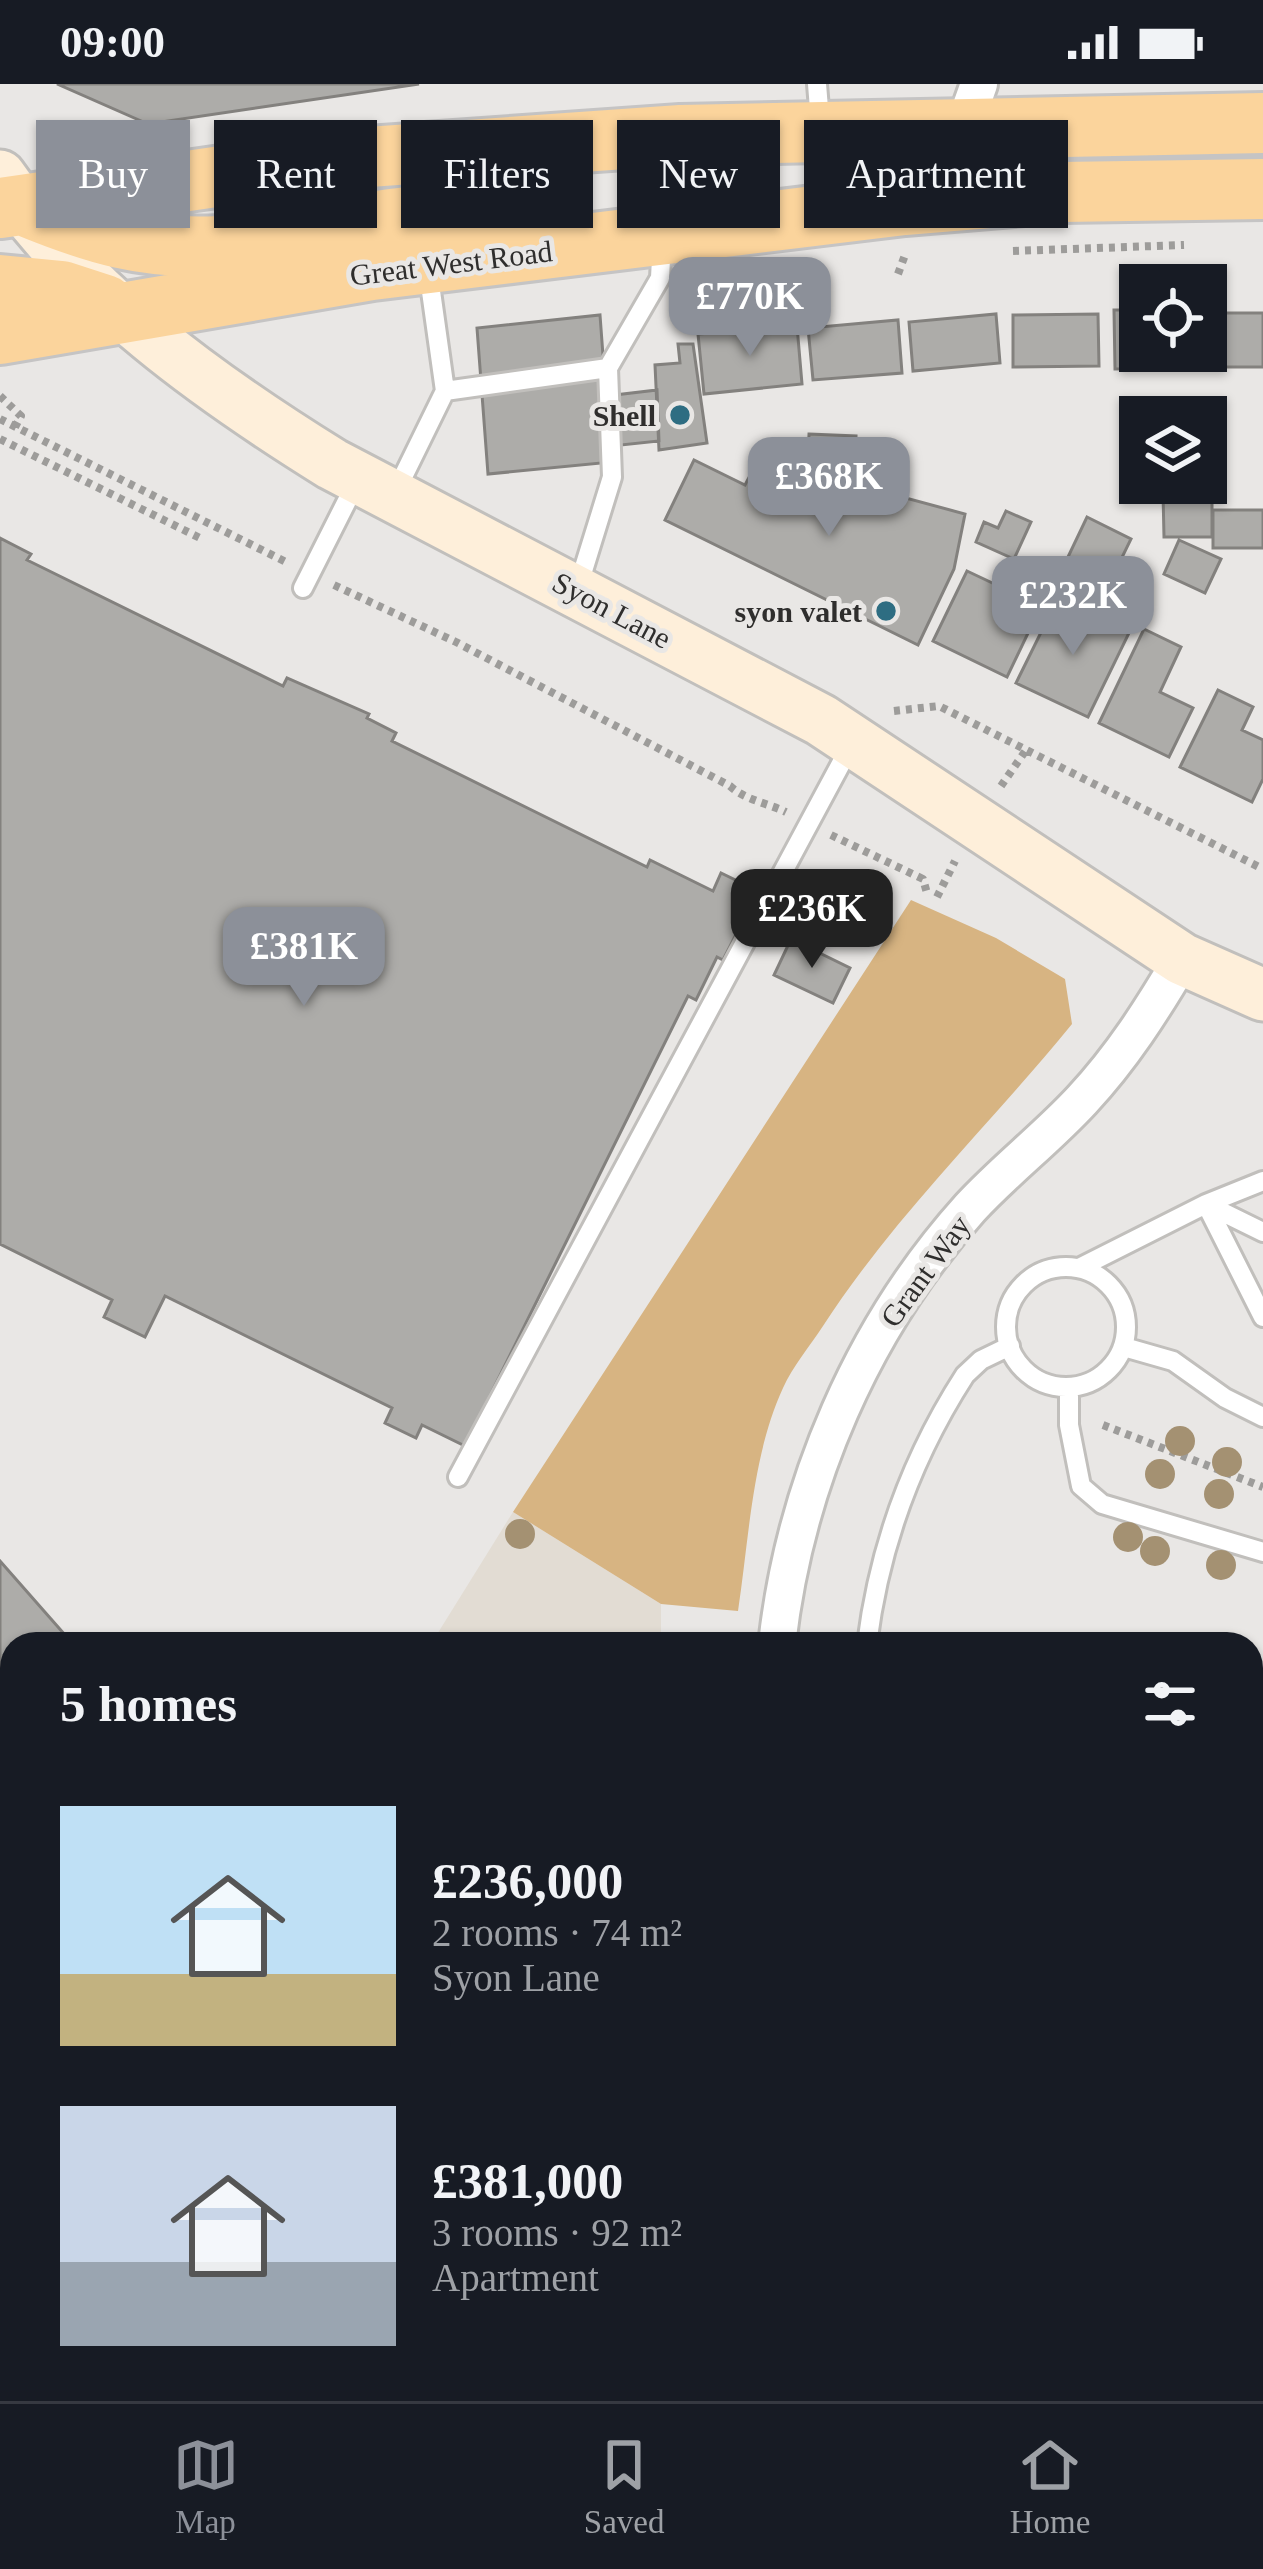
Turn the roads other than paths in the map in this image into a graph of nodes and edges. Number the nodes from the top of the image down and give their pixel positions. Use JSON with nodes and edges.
{"nodes":[{"id":1,"x":971,"y":106,"type":"edge"},
{"id":2,"x":819,"y":108,"type":"edge"},
{"id":3,"x":1263,"y":124,"type":"edge"},
{"id":4,"x":1263,"y":189,"type":"edge"},
{"id":5,"x":6,"y":196,"type":"edge"},
{"id":6,"x":647,"y":237,"type":"junction"},
{"id":7,"x":427,"y":265,"type":"junction"},
{"id":8,"x":0,"y":285,"type":"edge"},
{"id":9,"x":122,"y":311,"type":"junction"},
{"id":10,"x":0,"y":334,"type":"edge"},
{"id":11,"x":608,"y":368,"type":"junction"},
{"id":12,"x":446,"y":391,"type":"junction"},
{"id":13,"x":376,"y":486,"type":"junction"},
{"id":14,"x":307,"y":581,"type":"road end"},
{"id":15,"x":577,"y":591,"type":"junction"},
{"id":16,"x":837,"y":730,"type":"junction"},
{"id":17,"x":1182,"y":959,"type":"junction"},
{"id":18,"x":1263,"y":995,"type":"edge"},
{"id":19,"x":1263,"y":1181,"type":"edge"},
{"id":20,"x":1206,"y":1204,"type":"junction"},
{"id":21,"x":1263,"y":1232,"type":"edge"},
{"id":22,"x":1079,"y":1268,"type":"junction"},
{"id":23,"x":1263,"y":1317,"type":"edge"},
{"id":24,"x":1010,"y":1346,"type":"junction"},
{"id":25,"x":1124,"y":1347,"type":"junction"},
{"id":26,"x":1069,"y":1387,"type":"junction"},
{"id":27,"x":1263,"y":1418,"type":"edge"},
{"id":28,"x":458,"y":1477,"type":"dead end"},
{"id":29,"x":1263,"y":1552,"type":"edge"},
{"id":30,"x":778,"y":1632,"type":"edge"},
{"id":31,"x":869,"y":1632,"type":"edge"}],
"edges":[{"from":1,"to":2,"type":"highway"},
{"from":1,"to":3,"type":"highway"},
{"from":2,"to":5,"type":"highway"},
{"from":4,"to":6,"type":"highway","name":"Great West Road"},
{"from":5,"to":6,"type":"highway"},
{"from":5,"to":9,"type":"main road","name":"Syon Lane"},
{"from":6,"to":7,"type":"highway","name":"Great West Road"},
{"from":6,"to":11,"type":"lane"},
{"from":7,"to":9,"type":"highway","name":"Great West Road"},
{"from":7,"to":12,"type":"lane"},
{"from":8,"to":9,"type":"highway"},
{"from":9,"to":10,"type":"highway","name":"Great West Road"},
{"from":9,"to":13,"type":"main road","name":"Syon Lane"},
{"from":11,"to":12,"type":"lane"},
{"from":11,"to":15,"type":"lane"},
{"from":12,"to":13,"type":"lane"},
{"from":13,"to":14,"type":"lane"},
{"from":13,"to":15,"type":"main road","name":"Syon Lane"},
{"from":15,"to":16,"type":"main road","name":"Syon Lane"},
{"from":16,"to":17,"type":"main road","name":"Syon Lane"},
{"from":16,"to":28,"type":"lane"},
{"from":17,"to":18,"type":"main road","name":"Syon Lane"},
{"from":17,"to":30,"type":"street","name":"Grant Way"},
{"from":19,"to":20,"type":"lane"},
{"from":20,"to":21,"type":"lane"},
{"from":20,"to":22,"type":"lane"},
{"from":20,"to":23,"type":"lane"},
{"from":22,"to":24,"type":"lane"},
{"from":22,"to":25,"type":"lane"},
{"from":24,"to":26,"type":"lane"},
{"from":24,"to":31,"type":"lane"},
{"from":25,"to":26,"type":"lane"},
{"from":25,"to":27,"type":"lane"},
{"from":26,"to":29,"type":"lane"}]}
